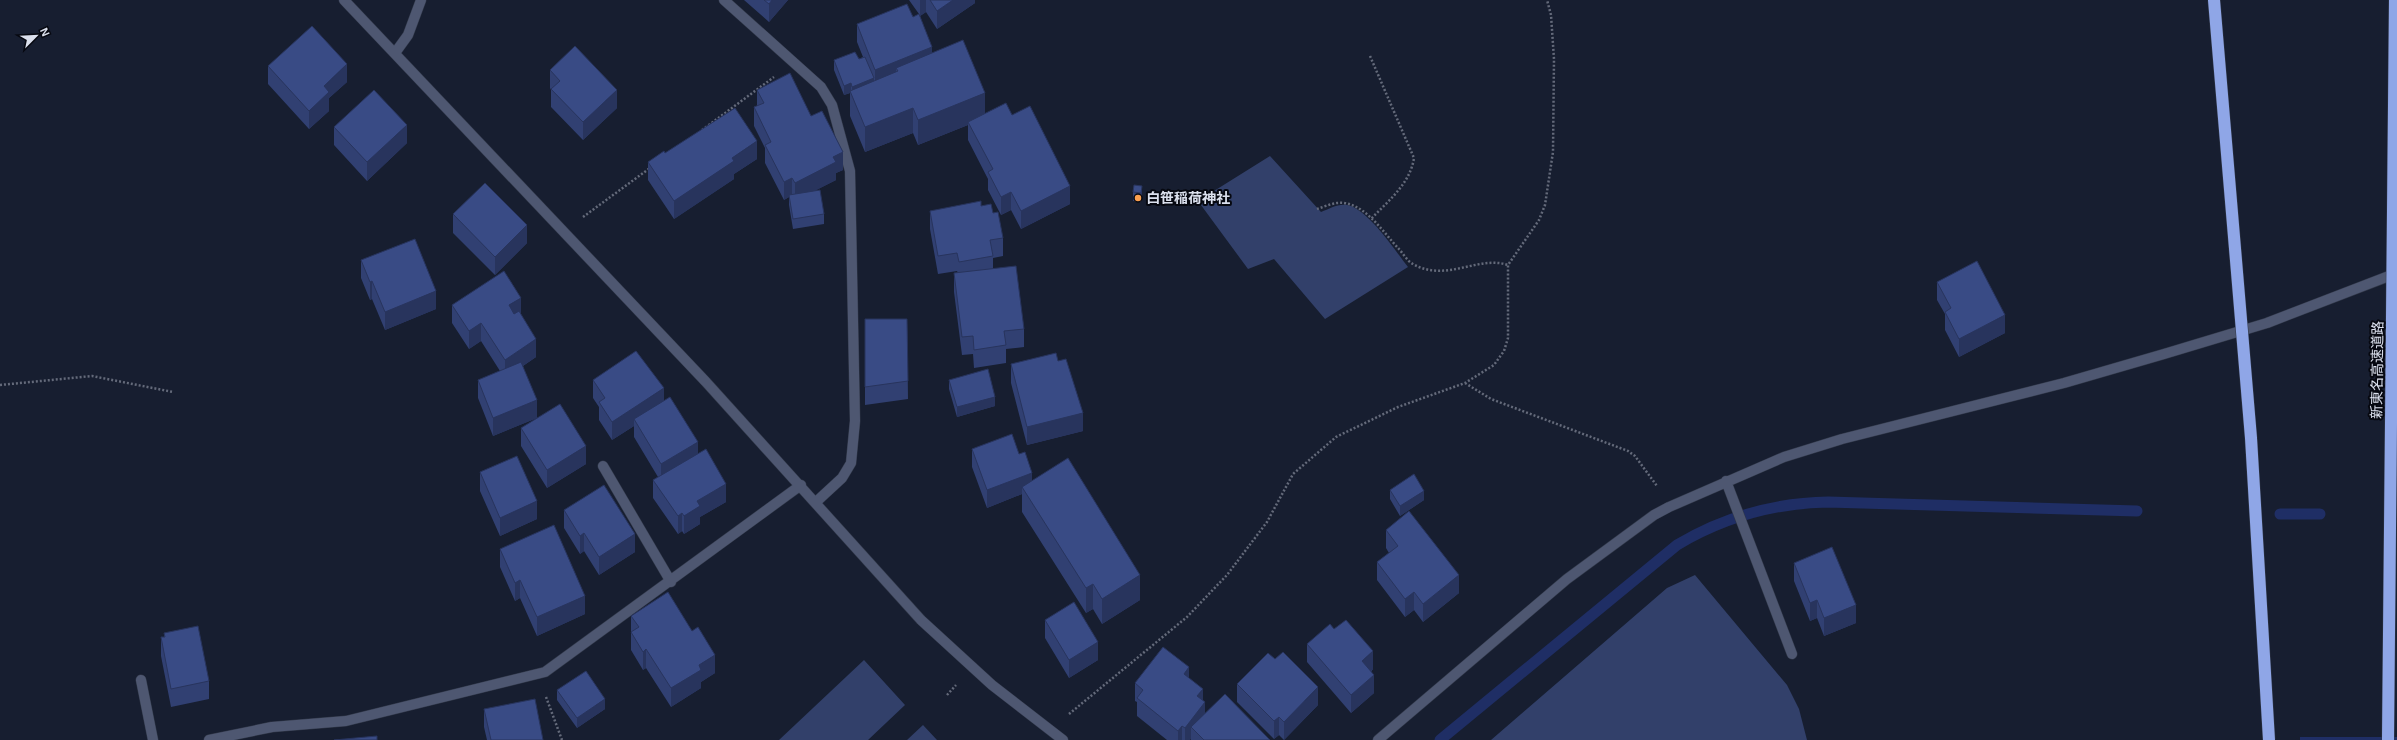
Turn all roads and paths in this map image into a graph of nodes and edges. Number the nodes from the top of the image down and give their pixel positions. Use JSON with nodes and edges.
{"nodes":[{"id":1,"x":344,"y":0,"type":"edge"},
{"id":2,"x":421,"y":0,"type":"edge"},
{"id":3,"x":724,"y":0,"type":"edge"},
{"id":4,"x":1547,"y":0,"type":"edge"},
{"id":5,"x":2214,"y":0,"type":"edge"},
{"id":6,"x":2395,"y":0,"type":"edge"},
{"id":7,"x":395,"y":53,"type":"junction"},
{"id":8,"x":1370,"y":56,"type":"dead end"},
{"id":9,"x":794,"y":62,"type":"junction"},
{"id":10,"x":698,"y":133,"type":"edge"},
{"id":11,"x":653,"y":166,"type":"edge"},
{"id":12,"x":1317,"y":209,"type":"dead end"},
{"id":13,"x":1371,"y":219,"type":"junction"},
{"id":14,"x":563,"y":231,"type":"junction"},
{"id":15,"x":1508,"y":265,"type":"junction"},
{"id":16,"x":2397,"y":273,"type":"edge"},
{"id":17,"x":1465,"y":383,"type":"junction"},
{"id":18,"x":0,"y":385,"type":"edge"},
{"id":19,"x":173,"y":392,"type":"dead end"},
{"id":20,"x":603,"y":466,"type":"dead end"},
{"id":21,"x":1726,"y":481,"type":"junction"},
{"id":22,"x":801,"y":485,"type":"junction"},
{"id":23,"x":816,"y":502,"type":"junction"},
{"id":24,"x":1669,"y":506,"type":"junction"},
{"id":25,"x":671,"y":582,"type":"junction"},
{"id":26,"x":1792,"y":654,"type":"dead end"},
{"id":27,"x":537,"y":674,"type":"junction"},
{"id":28,"x":141,"y":680,"type":"dead end"},
{"id":29,"x":1050,"y":730,"type":"junction"},
{"id":30,"x":153,"y":740,"type":"edge"},
{"id":31,"x":209,"y":740,"type":"edge"},
{"id":32,"x":562,"y":740,"type":"edge"},
{"id":33,"x":1063,"y":740,"type":"edge"},
{"id":34,"x":1378,"y":740,"type":"edge"},
{"id":35,"x":2269,"y":740,"type":"edge"},
{"id":36,"x":2388,"y":740,"type":"edge"}],
"edges":[{"from":1,"to":7,"type":"street"},
{"from":2,"to":7,"type":"street"},
{"from":3,"to":9,"type":"street"},
{"from":4,"to":15,"type":"path"},
{"from":5,"to":35,"type":"highway","bridge":true},
{"from":6,"to":36,"type":"highway","name":"新東名高速道路","bridge":true},
{"from":7,"to":14,"type":"street"},
{"from":8,"to":13,"type":"path"},
{"from":9,"to":10,"type":"path"},
{"from":9,"to":23,"type":"street"},
{"from":11,"to":14,"type":"path"},
{"from":12,"to":13,"type":"path"},
{"from":13,"to":15,"type":"path"},
{"from":14,"to":22,"type":"street"},
{"from":15,"to":17,"type":"path"},
{"from":16,"to":21,"type":"street"},
{"from":17,"to":24,"type":"path"},
{"from":17,"to":29,"type":"path"},
{"from":18,"to":19,"type":"path"},
{"from":20,"to":25,"type":"street"},
{"from":21,"to":24,"type":"street"},
{"from":21,"to":26,"type":"street"},
{"from":22,"to":23,"type":"street"},
{"from":22,"to":25,"type":"street"},
{"from":23,"to":29,"type":"street"},
{"from":24,"to":34,"type":"street"},
{"from":25,"to":27,"type":"street"},
{"from":27,"to":31,"type":"street"},
{"from":27,"to":32,"type":"path"},
{"from":28,"to":30,"type":"street"},
{"from":29,"to":33,"type":"street"}]}
